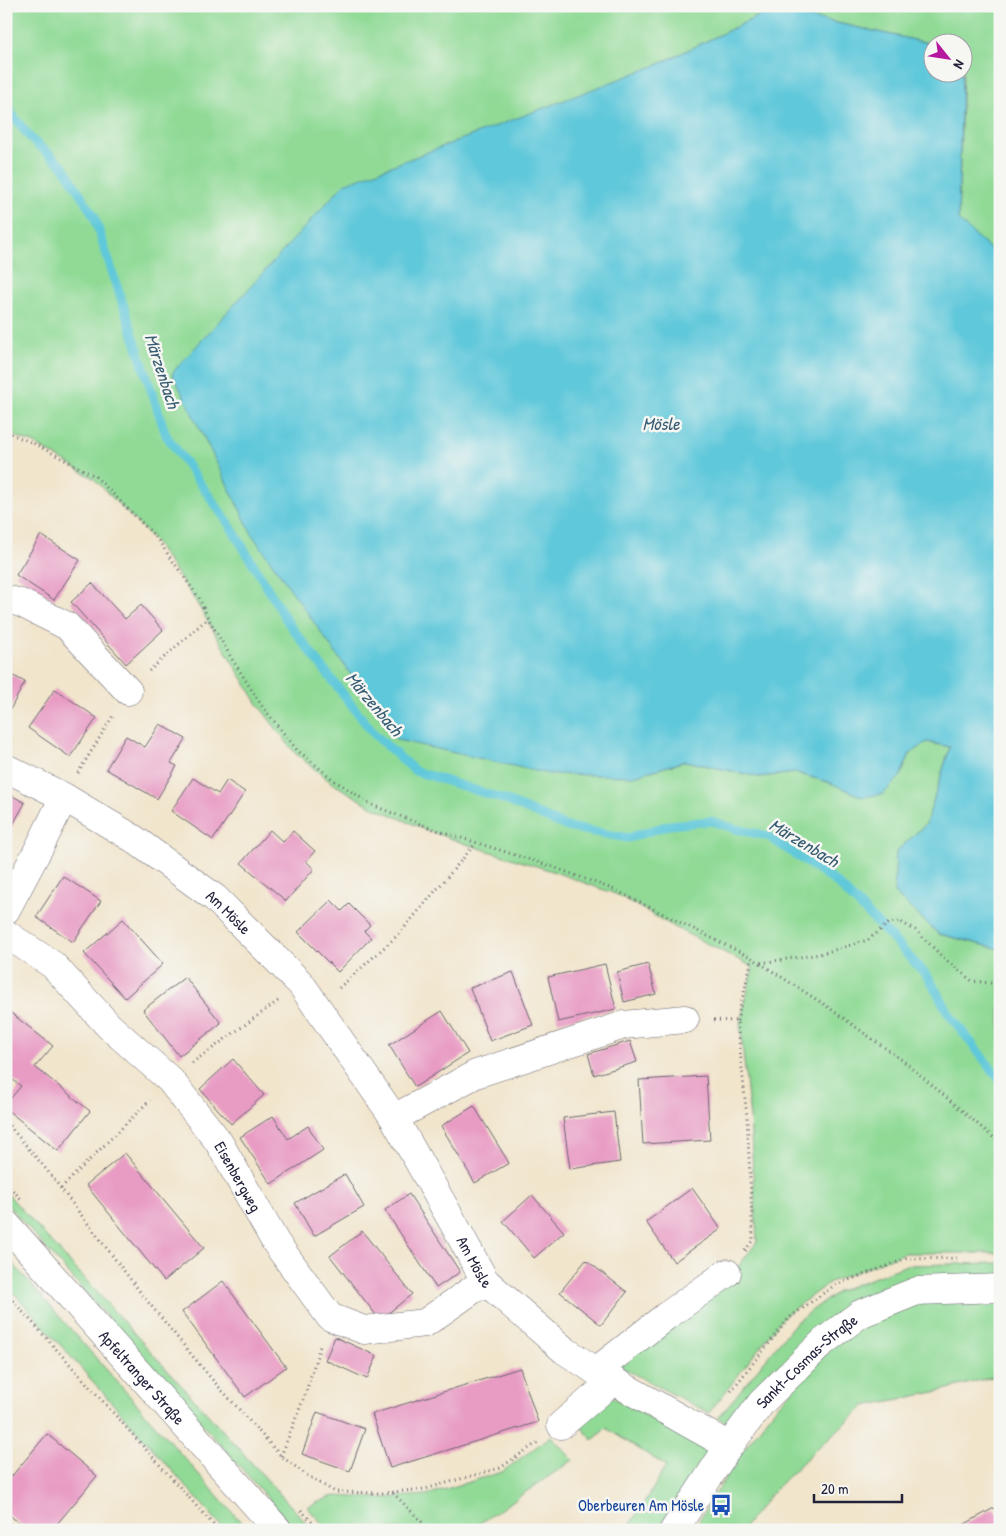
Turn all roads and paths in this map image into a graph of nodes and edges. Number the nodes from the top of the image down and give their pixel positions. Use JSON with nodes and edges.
{"nodes":[{"id":1,"x":6,"y":432,"type":"edge"},
{"id":2,"x":6,"y":600,"type":"edge"},
{"id":3,"x":128,"y":691,"type":"dead end"},
{"id":4,"x":6,"y":768,"type":"edge"},
{"id":5,"x":64,"y":797,"type":"junction"},
{"id":6,"x":476,"y":843,"type":"junction"},
{"id":7,"x":6,"y":910,"type":"edge"},
{"id":8,"x":6,"y":934,"type":"edge"},
{"id":9,"x":752,"y":958,"type":"junction"},
{"id":10,"x":760,"y":963,"type":"junction"},
{"id":11,"x":1000,"y":984,"type":"edge"},
{"id":12,"x":317,"y":1008,"type":"junction"},
{"id":13,"x":685,"y":1019,"type":"joint"},
{"id":14,"x":737,"y":1021,"type":"junction"},
{"id":15,"x":394,"y":1118,"type":"junction"},
{"id":16,"x":6,"y":1122,"type":"edge"},
{"id":17,"x":1000,"y":1143,"type":"edge"},
{"id":18,"x":6,"y":1224,"type":"edge"},
{"id":19,"x":727,"y":1273,"type":"joint"},
{"id":20,"x":485,"y":1281,"type":"junction"},
{"id":21,"x":1000,"y":1288,"type":"edge"},
{"id":22,"x":6,"y":1293,"type":"edge"},
{"id":23,"x":330,"y":1317,"type":"junction"},
{"id":24,"x":605,"y":1376,"type":"junction"},
{"id":25,"x":561,"y":1425,"type":"joint"},
{"id":26,"x":729,"y":1446,"type":"junction"},
{"id":27,"x":281,"y":1456,"type":"junction"},
{"id":28,"x":393,"y":1493,"type":"junction"},
{"id":29,"x":218,"y":1530,"type":"edge"},
{"id":30,"x":278,"y":1530,"type":"edge"},
{"id":31,"x":430,"y":1530,"type":"edge"},
{"id":32,"x":674,"y":1530,"type":"edge"}],
"edges":[{"from":1,"to":6,"type":"path"},
{"from":2,"to":3,"type":"street"},
{"from":4,"to":5,"type":"street","name":"Am Mösle"},
{"from":5,"to":7,"type":"street"},
{"from":5,"to":12,"type":"street","name":"Am Mösle"},
{"from":6,"to":9,"type":"path"},
{"from":6,"to":12,"type":"path"},
{"from":8,"to":23,"type":"street","name":"Eisenbergweg"},
{"from":9,"to":10,"type":"path"},
{"from":9,"to":14,"type":"path"},
{"from":10,"to":11,"type":"path"},
{"from":10,"to":17,"type":"path"},
{"from":12,"to":15,"type":"street","name":"Am Mösle"},
{"from":13,"to":14,"type":"path"},
{"from":13,"to":15,"type":"street"},
{"from":14,"to":19,"type":"path"},
{"from":15,"to":20,"type":"street","name":"Am Mösle"},
{"from":16,"to":27,"type":"path"},
{"from":18,"to":30,"type":"street","name":"Apfeltranger Straße"},
{"from":19,"to":24,"type":"street"},
{"from":20,"to":23,"type":"street"},
{"from":20,"to":24,"type":"street","name":"Am Mösle"},
{"from":21,"to":26,"type":"street","name":"Sankt-Cosmas-Straße"},
{"from":22,"to":29,"type":"path"},
{"from":23,"to":27,"type":"path"},
{"from":24,"to":25,"type":"street"},
{"from":24,"to":26,"type":"street","name":"Am Mösle"},
{"from":25,"to":28,"type":"path"},
{"from":26,"to":32,"type":"street","name":"Sankt-Cosmas-Straße"},
{"from":27,"to":28,"type":"path"},
{"from":28,"to":31,"type":"path"}]}
